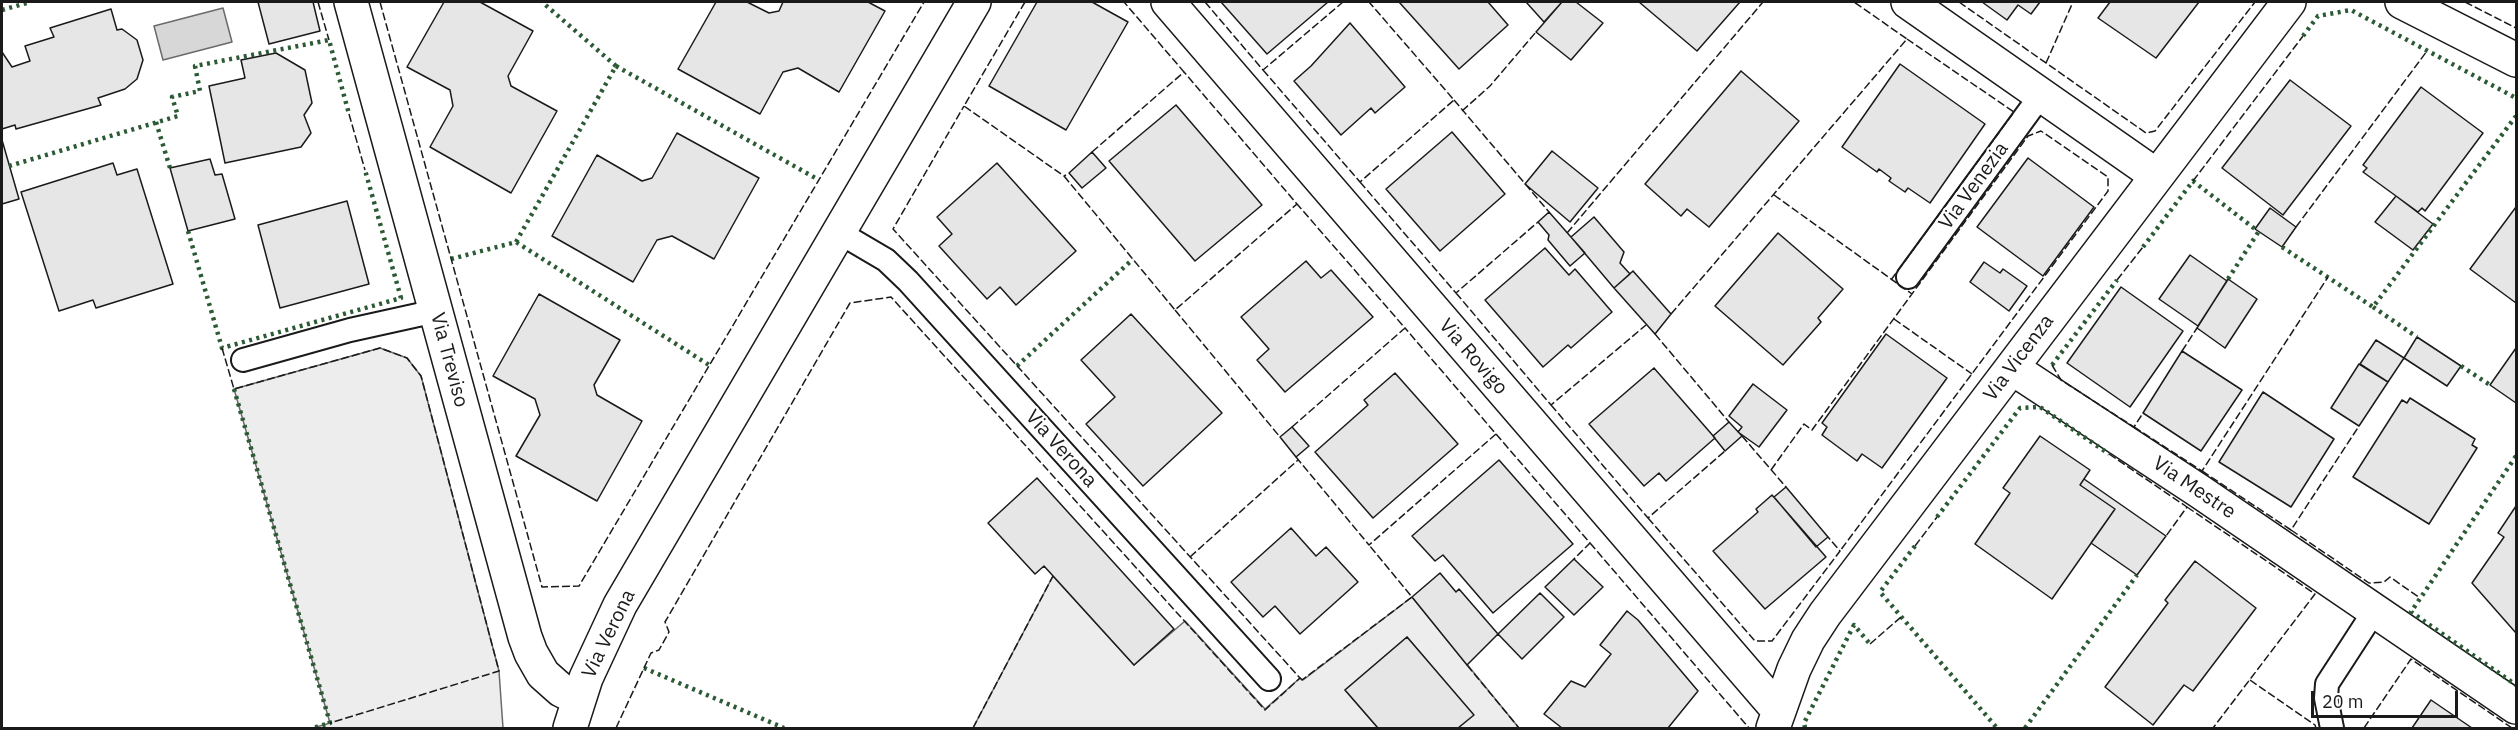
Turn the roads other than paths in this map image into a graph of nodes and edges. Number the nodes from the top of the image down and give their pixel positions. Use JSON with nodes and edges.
{"nodes":[{"id":1,"x":351,"y":2,"type":"edge"},
{"id":2,"x":974,"y":2,"type":"edge"},
{"id":3,"x":1168,"y":2,"type":"edge"},
{"id":4,"x":1908,"y":2,"type":"edge"},
{"id":5,"x":2289,"y":2,"type":"edge"},
{"id":6,"x":2402,"y":2,"type":"edge"},
{"id":7,"x":2517,"y":60,"type":"edge"},
{"id":8,"x":2041,"y":95,"type":"junction"},
{"id":9,"x":2157,"y":176,"type":"junction"},
{"id":10,"x":840,"y":233,"type":"junction"},
{"id":11,"x":1908,"y":277,"type":"dead end"},
{"id":12,"x":436,"y":311,"type":"junction"},
{"id":13,"x":243,"y":360,"type":"dead end"},
{"id":14,"x":2012,"y":368,"type":"junction"},
{"id":15,"x":2375,"y":610,"type":"junction"},
{"id":16,"x":1269,"y":679,"type":"dead end"},
{"id":17,"x":2517,"y":707,"type":"edge"},
{"id":18,"x":575,"y":714,"type":"edge"},
{"id":19,"x":1776,"y":720,"type":"edge"},
{"id":20,"x":2332,"y":729,"type":"edge"}],
"edges":[{"from":1,"to":12,"type":"street","name":"Via Treviso"},
{"from":2,"to":10,"type":"street","name":"Via Verona"},
{"from":3,"to":19,"type":"street","name":"Via Rovigo"},
{"from":4,"to":8,"type":"street"},
{"from":5,"to":9,"type":"street","name":"Via Vicenza"},
{"from":6,"to":7,"type":"street"},
{"from":8,"to":9,"type":"street"},
{"from":8,"to":11,"type":"lane","name":"Via Venezia"},
{"from":9,"to":14,"type":"street","name":"Via Vicenza"},
{"from":10,"to":16,"type":"lane","name":"Via Verona"},
{"from":10,"to":18,"type":"street","name":"Via Verona"},
{"from":12,"to":13,"type":"lane"},
{"from":12,"to":18,"type":"street","name":"Via Treviso"},
{"from":14,"to":15,"type":"street","name":"Via Mestre"},
{"from":14,"to":19,"type":"street","name":"Via Vicenza"},
{"from":15,"to":17,"type":"street","name":"Via Mestre"},
{"from":15,"to":20,"type":"lane"}]}
